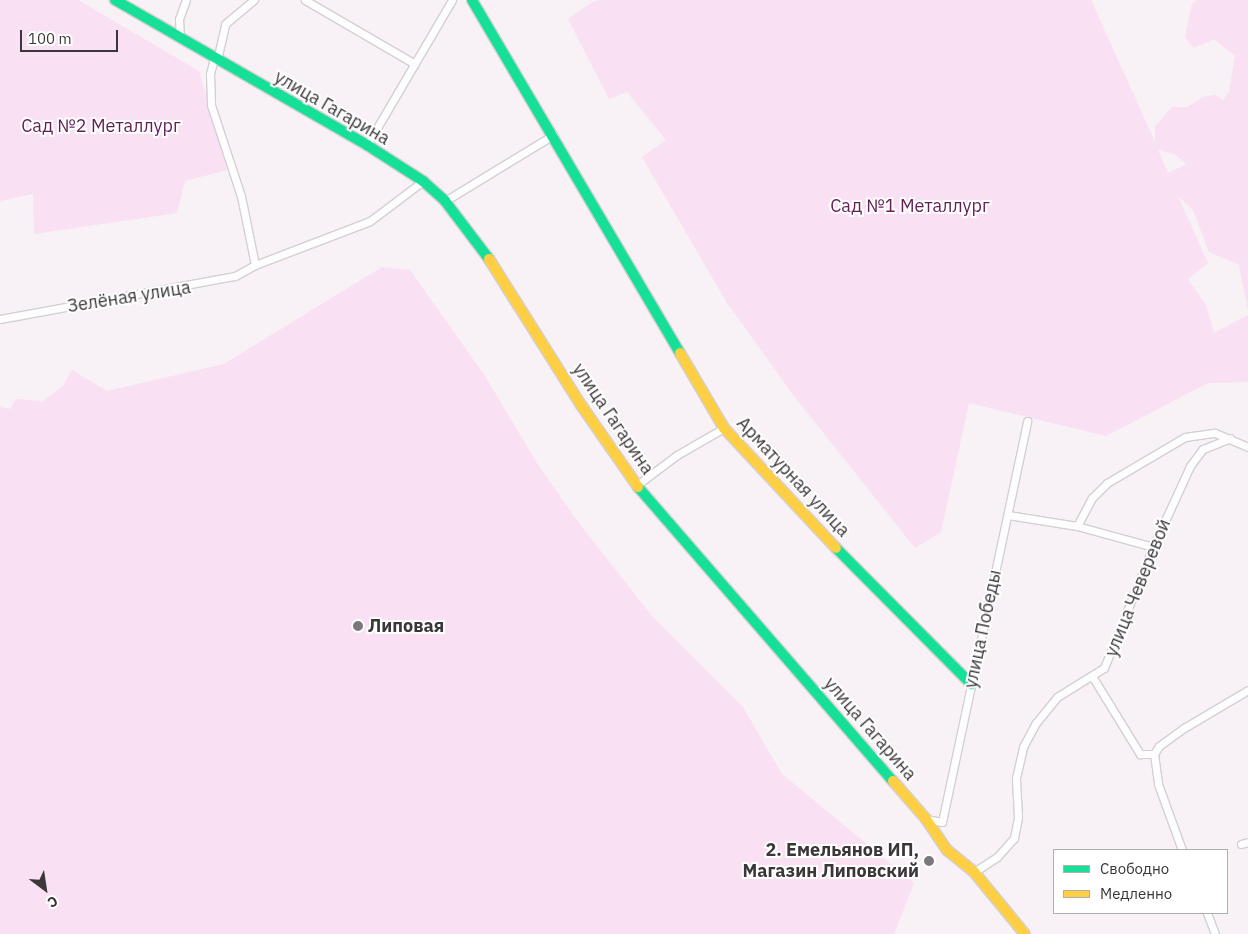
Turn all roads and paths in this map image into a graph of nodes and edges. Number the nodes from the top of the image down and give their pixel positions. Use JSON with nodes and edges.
{"nodes":[{"id":1,"x":115,"y":0,"type":"edge"},
{"id":2,"x":186,"y":0,"type":"edge"},
{"id":3,"x":254,"y":0,"type":"edge"},
{"id":4,"x":305,"y":0,"type":"edge"},
{"id":5,"x":452,"y":0,"type":"edge"},
{"id":6,"x":472,"y":0,"type":"edge"},
{"id":7,"x":180,"y":38,"type":"junction"},
{"id":8,"x":216,"y":59,"type":"junction"},
{"id":9,"x":415,"y":64,"type":"junction"},
{"id":10,"x":553,"y":135,"type":"junction"},
{"id":11,"x":367,"y":145,"type":"junction"},
{"id":12,"x":423,"y":181,"type":"junction"},
{"id":13,"x":445,"y":201,"type":"junction"},
{"id":14,"x":255,"y":265,"type":"junction"},
{"id":15,"x":0,"y":320,"type":"edge"},
{"id":16,"x":1027,"y":420,"type":"dead end"},
{"id":17,"x":724,"y":428,"type":"junction"},
{"id":18,"x":1230,"y":438,"type":"junction"},
{"id":19,"x":1248,"y":447,"type":"edge"},
{"id":20,"x":637,"y":485,"type":"junction"},
{"id":21,"x":1008,"y":515,"type":"junction"},
{"id":22,"x":1077,"y":526,"type":"junction"},
{"id":23,"x":1153,"y":547,"type":"junction"},
{"id":24,"x":1092,"y":676,"type":"junction"},
{"id":25,"x":971,"y":684,"type":"junction"},
{"id":26,"x":1248,"y":690,"type":"edge"},
{"id":27,"x":1154,"y":754,"type":"junction"},
{"id":28,"x":926,"y":819,"type":"junction"},
{"id":29,"x":1182,"y":849,"type":"edge"},
{"id":30,"x":974,"y":872,"type":"junction"},
{"id":31,"x":1207,"y":914,"type":"edge"},
{"id":32,"x":1025,"y":934,"type":"edge"},
{"id":33,"x":1215,"y":934,"type":"edge"}],
"edges":[{"from":1,"to":7,"type":"street","name":"улица Гагарина"},
{"from":2,"to":7,"type":"street"},
{"from":3,"to":8,"type":"street"},
{"from":4,"to":9,"type":"street"},
{"from":5,"to":9,"type":"street"},
{"from":6,"to":10,"type":"street","name":"Арматурная улица"},
{"from":7,"to":8,"type":"street","name":"улица Гагарина"},
{"from":8,"to":11,"type":"street","name":"улица Гагарина"},
{"from":8,"to":14,"type":"street"},
{"from":9,"to":11,"type":"street"},
{"from":10,"to":13,"type":"street"},
{"from":10,"to":17,"type":"street","name":"Арматурная улица"},
{"from":11,"to":12,"type":"street","name":"улица Гагарина"},
{"from":12,"to":13,"type":"street","name":"улица Гагарина"},
{"from":12,"to":14,"type":"street","name":"Зелёная улица"},
{"from":13,"to":20,"type":"street","name":"улица Гагарина"},
{"from":14,"to":15,"type":"street","name":"Зелёная улица"},
{"from":16,"to":21,"type":"street","name":"улица Победы"},
{"from":17,"to":20,"type":"street"},
{"from":17,"to":25,"type":"street","name":"Арматурная улица"},
{"from":18,"to":19,"type":"street"},
{"from":18,"to":22,"type":"street"},
{"from":18,"to":23,"type":"street","name":"улица Чеверевой"},
{"from":20,"to":28,"type":"street","name":"улица Гагарина"},
{"from":21,"to":22,"type":"street"},
{"from":21,"to":25,"type":"street","name":"улица Победы"},
{"from":22,"to":23,"type":"street"},
{"from":23,"to":24,"type":"street","name":"улица Чеверевой"},
{"from":24,"to":27,"type":"street"},
{"from":24,"to":30,"type":"street","name":"улица Чеверевой"},
{"from":25,"to":28,"type":"street","name":"улица Победы"},
{"from":26,"to":27,"type":"street"},
{"from":27,"to":29,"type":"street"},
{"from":28,"to":30,"type":"street","name":"улица Гагарина"},
{"from":30,"to":32,"type":"street","name":"улица Гагарина"},
{"from":31,"to":33,"type":"street"}]}
